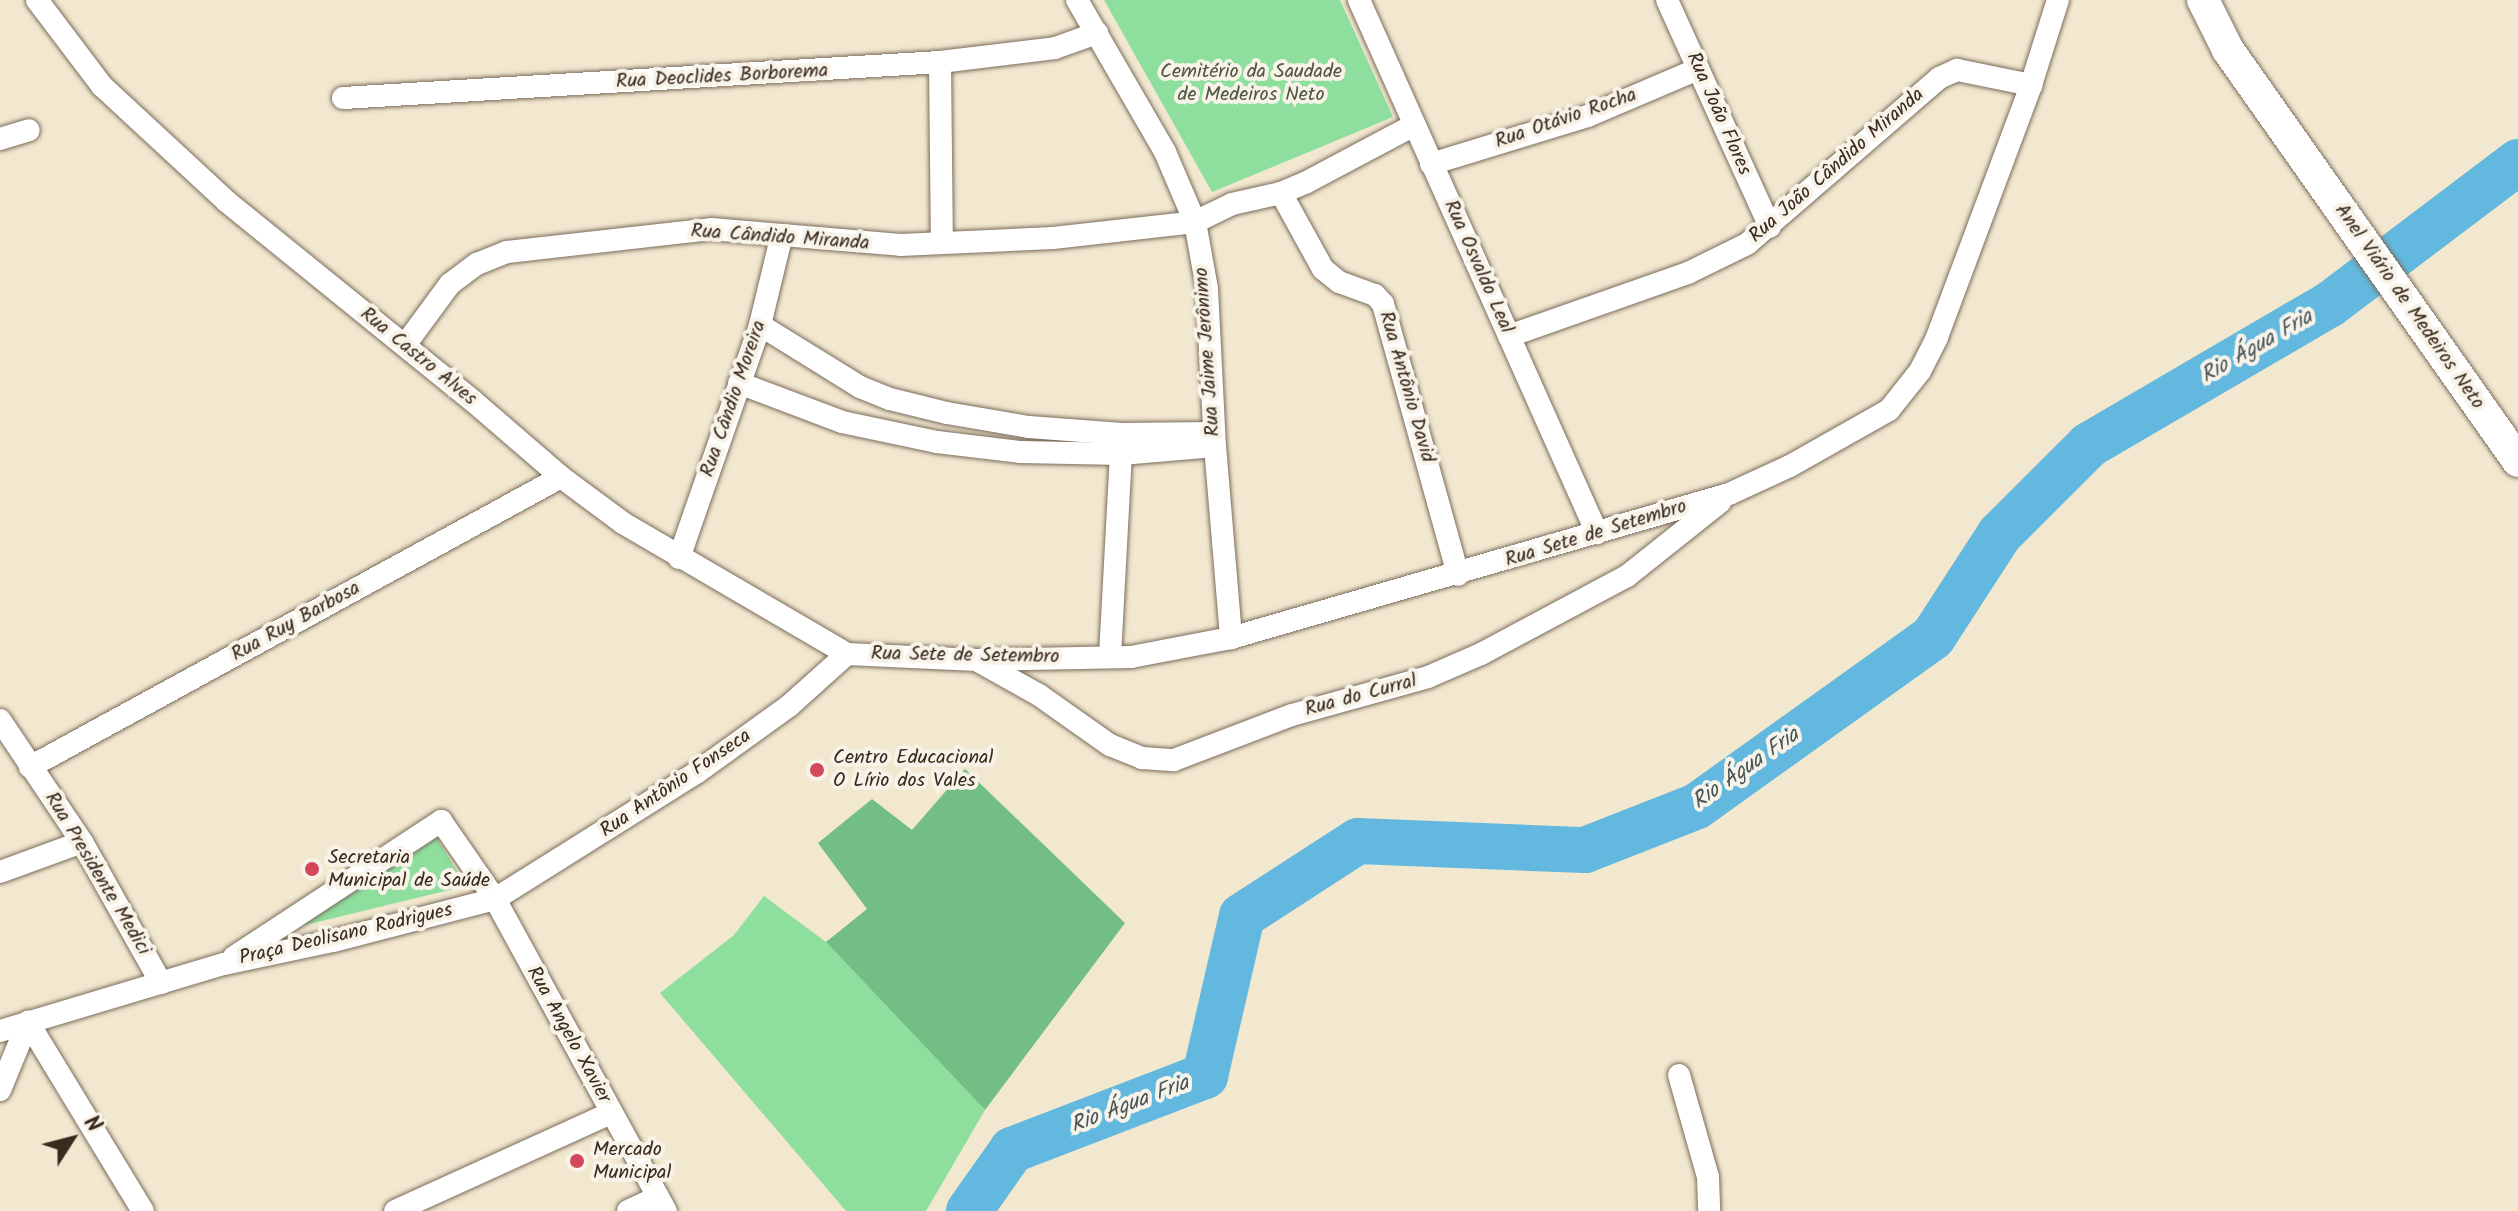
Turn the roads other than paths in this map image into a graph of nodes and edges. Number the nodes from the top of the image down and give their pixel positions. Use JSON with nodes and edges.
{"nodes":[{"id":1,"x":37,"y":0,"type":"edge"},
{"id":2,"x":1077,"y":0,"type":"edge"},
{"id":3,"x":1667,"y":0,"type":"edge"},
{"id":4,"x":2058,"y":0,"type":"edge"},
{"id":5,"x":2203,"y":0,"type":"edge"},
{"id":6,"x":1362,"y":1,"type":"edge"},
{"id":7,"x":1097,"y":33,"type":"junction"},
{"id":8,"x":940,"y":62,"type":"junction"},
{"id":9,"x":1698,"y":69,"type":"junction"},
{"id":10,"x":2031,"y":85,"type":"junction"},
{"id":11,"x":343,"y":98,"type":"dead end"},
{"id":12,"x":1412,"y":126,"type":"junction"},
{"id":13,"x":29,"y":130,"type":"dead end"},
{"id":14,"x":0,"y":139,"type":"edge"},
{"id":15,"x":1431,"y":164,"type":"junction"},
{"id":16,"x":1281,"y":193,"type":"junction"},
{"id":17,"x":1195,"y":222,"type":"junction"},
{"id":18,"x":1770,"y":227,"type":"junction"},
{"id":19,"x":781,"y":238,"type":"junction"},
{"id":20,"x":942,"y":243,"type":"junction"},
{"id":21,"x":760,"y":325,"type":"junction"},
{"id":22,"x":1509,"y":336,"type":"junction"},
{"id":23,"x":405,"y":345,"type":"junction"},
{"id":24,"x":739,"y":383,"type":"junction"},
{"id":25,"x":1215,"y":439,"type":"junction"},
{"id":26,"x":1121,"y":454,"type":"junction"},
{"id":27,"x":2518,"y":461,"type":"edge"},
{"id":28,"x":561,"y":477,"type":"junction"},
{"id":29,"x":1729,"y":494,"type":"junction"},
{"id":30,"x":1597,"y":533,"type":"junction"},
{"id":31,"x":679,"y":558,"type":"junction"},
{"id":32,"x":1458,"y":575,"type":"junction"},
{"id":33,"x":1231,"y":638,"type":"junction"},
{"id":34,"x":847,"y":654,"type":"junction"},
{"id":35,"x":1110,"y":656,"type":"junction"},
{"id":36,"x":977,"y":660,"type":"junction"},
{"id":37,"x":0,"y":720,"type":"edge"},
{"id":38,"x":30,"y":767,"type":"junction"},
{"id":39,"x":82,"y":842,"type":"junction"},
{"id":40,"x":0,"y":872,"type":"edge"},
{"id":41,"x":495,"y":899,"type":"junction"},
{"id":42,"x":224,"y":964,"type":"junction"},
{"id":43,"x":161,"y":983,"type":"junction"},
{"id":44,"x":28,"y":1022,"type":"junction"},
{"id":45,"x":0,"y":1031,"type":"edge"},
{"id":46,"x":1679,"y":1075,"type":"dead end"},
{"id":47,"x":0,"y":1090,"type":"edge"},
{"id":48,"x":611,"y":1113,"type":"junction"},
{"id":49,"x":662,"y":1204,"type":"edge"},
{"id":50,"x":143,"y":1211,"type":"edge"},
{"id":51,"x":395,"y":1211,"type":"edge"},
{"id":52,"x":628,"y":1211,"type":"edge"},
{"id":53,"x":1709,"y":1211,"type":"edge"}],
"edges":[{"from":1,"to":23,"type":"street","name":"Rua Castro Alves"},
{"from":2,"to":7,"type":"street","name":"Rua Jaime Jerônimo"},
{"from":3,"to":9,"type":"street","name":"Rua João Flores"},
{"from":4,"to":10,"type":"street","name":"Rua Sete de Setembro"},
{"from":5,"to":27,"type":"street","name":"Anel Viário de Medeiros Neto"},
{"from":6,"to":12,"type":"street","name":"Rua Osvaldo Leal"},
{"from":7,"to":8,"type":"street","name":"Rua Deoclides Borborema"},
{"from":7,"to":17,"type":"street","name":"Rua Jaime Jerônimo"},
{"from":8,"to":11,"type":"street","name":"Rua Deoclides Borborema"},
{"from":8,"to":20,"type":"street"},
{"from":9,"to":15,"type":"street","name":"Rua Otávio Rocha"},
{"from":9,"to":18,"type":"street","name":"Rua João Flores"},
{"from":10,"to":18,"type":"street","name":"Rua João Cândido Miranda"},
{"from":10,"to":29,"type":"street","name":"Rua Sete de Setembro"},
{"from":12,"to":15,"type":"street","name":"Rua Osvaldo Leal"},
{"from":12,"to":16,"type":"street","name":"Rua Cândido Miranda"},
{"from":13,"to":14,"type":"street"},
{"from":15,"to":22,"type":"street","name":"Rua Osvaldo Leal"},
{"from":16,"to":17,"type":"street","name":"Rua Cândido Miranda"},
{"from":16,"to":32,"type":"street","name":"Rua Antônio David"},
{"from":17,"to":20,"type":"street","name":"Rua Cândido Miranda"},
{"from":17,"to":25,"type":"street","name":"Rua Jaime Jerônimo"},
{"from":18,"to":22,"type":"street","name":"Rua João Cândido Miranda"},
{"from":19,"to":20,"type":"street","name":"Rua Cândido Miranda"},
{"from":19,"to":21,"type":"street","name":"Rua Cândio Moreira"},
{"from":19,"to":23,"type":"street","name":"Rua Cândido Miranda"},
{"from":21,"to":24,"type":"street","name":"Rua Cândio Moreira"},
{"from":21,"to":25,"type":"street"},
{"from":22,"to":30,"type":"street","name":"Rua Osvaldo Leal"},
{"from":23,"to":28,"type":"street","name":"Rua Castro Alves"},
{"from":24,"to":26,"type":"street"},
{"from":24,"to":31,"type":"street","name":"Rua Cândio Moreira"},
{"from":25,"to":26,"type":"street"},
{"from":25,"to":33,"type":"street","name":"Rua Jaime Jerônimo"},
{"from":26,"to":35,"type":"street"},
{"from":28,"to":31,"type":"street","name":"Rua Castro Alves"},
{"from":28,"to":38,"type":"street","name":"Rua Ruy Barbosa"},
{"from":29,"to":30,"type":"street","name":"Rua Sete de Setembro"},
{"from":29,"to":36,"type":"street","name":"Rua do Curral"},
{"from":30,"to":32,"type":"street","name":"Rua Sete de Setembro"},
{"from":31,"to":34,"type":"street","name":"Rua Castro Alves"},
{"from":32,"to":33,"type":"street","name":"Rua Sete de Setembro"},
{"from":33,"to":35,"type":"street","name":"Rua Sete de Setembro"},
{"from":34,"to":36,"type":"street","name":"Rua Sete de Setembro"},
{"from":34,"to":41,"type":"street","name":"Rua Antônio Fonseca"},
{"from":35,"to":36,"type":"street","name":"Rua Sete de Setembro"},
{"from":37,"to":38,"type":"street","name":"Rua Presidente Medici"},
{"from":38,"to":39,"type":"street","name":"Rua Presidente Medici"},
{"from":39,"to":40,"type":"street"},
{"from":39,"to":43,"type":"street","name":"Rua Presidente Medici"},
{"from":41,"to":42,"type":"street","name":"Praça Deolisano Rodrigues"},
{"from":41,"to":42,"type":"street","name":"Praça Deolisano Rodrigues"},
{"from":41,"to":48,"type":"street","name":"Rua Angelo Xavier"},
{"from":42,"to":43,"type":"street","name":"Praça Deolisano Rodrigues"},
{"from":43,"to":44,"type":"street","name":"Praça Deolisano Rodrigues"},
{"from":44,"to":45,"type":"street","name":"Praça Deolisano Rodrigues"},
{"from":44,"to":47,"type":"street"},
{"from":44,"to":50,"type":"street"},
{"from":46,"to":53,"type":"street"},
{"from":48,"to":49,"type":"street","name":"Rua Angelo Xavier"},
{"from":48,"to":51,"type":"street"},
{"from":49,"to":52,"type":"street"}]}
